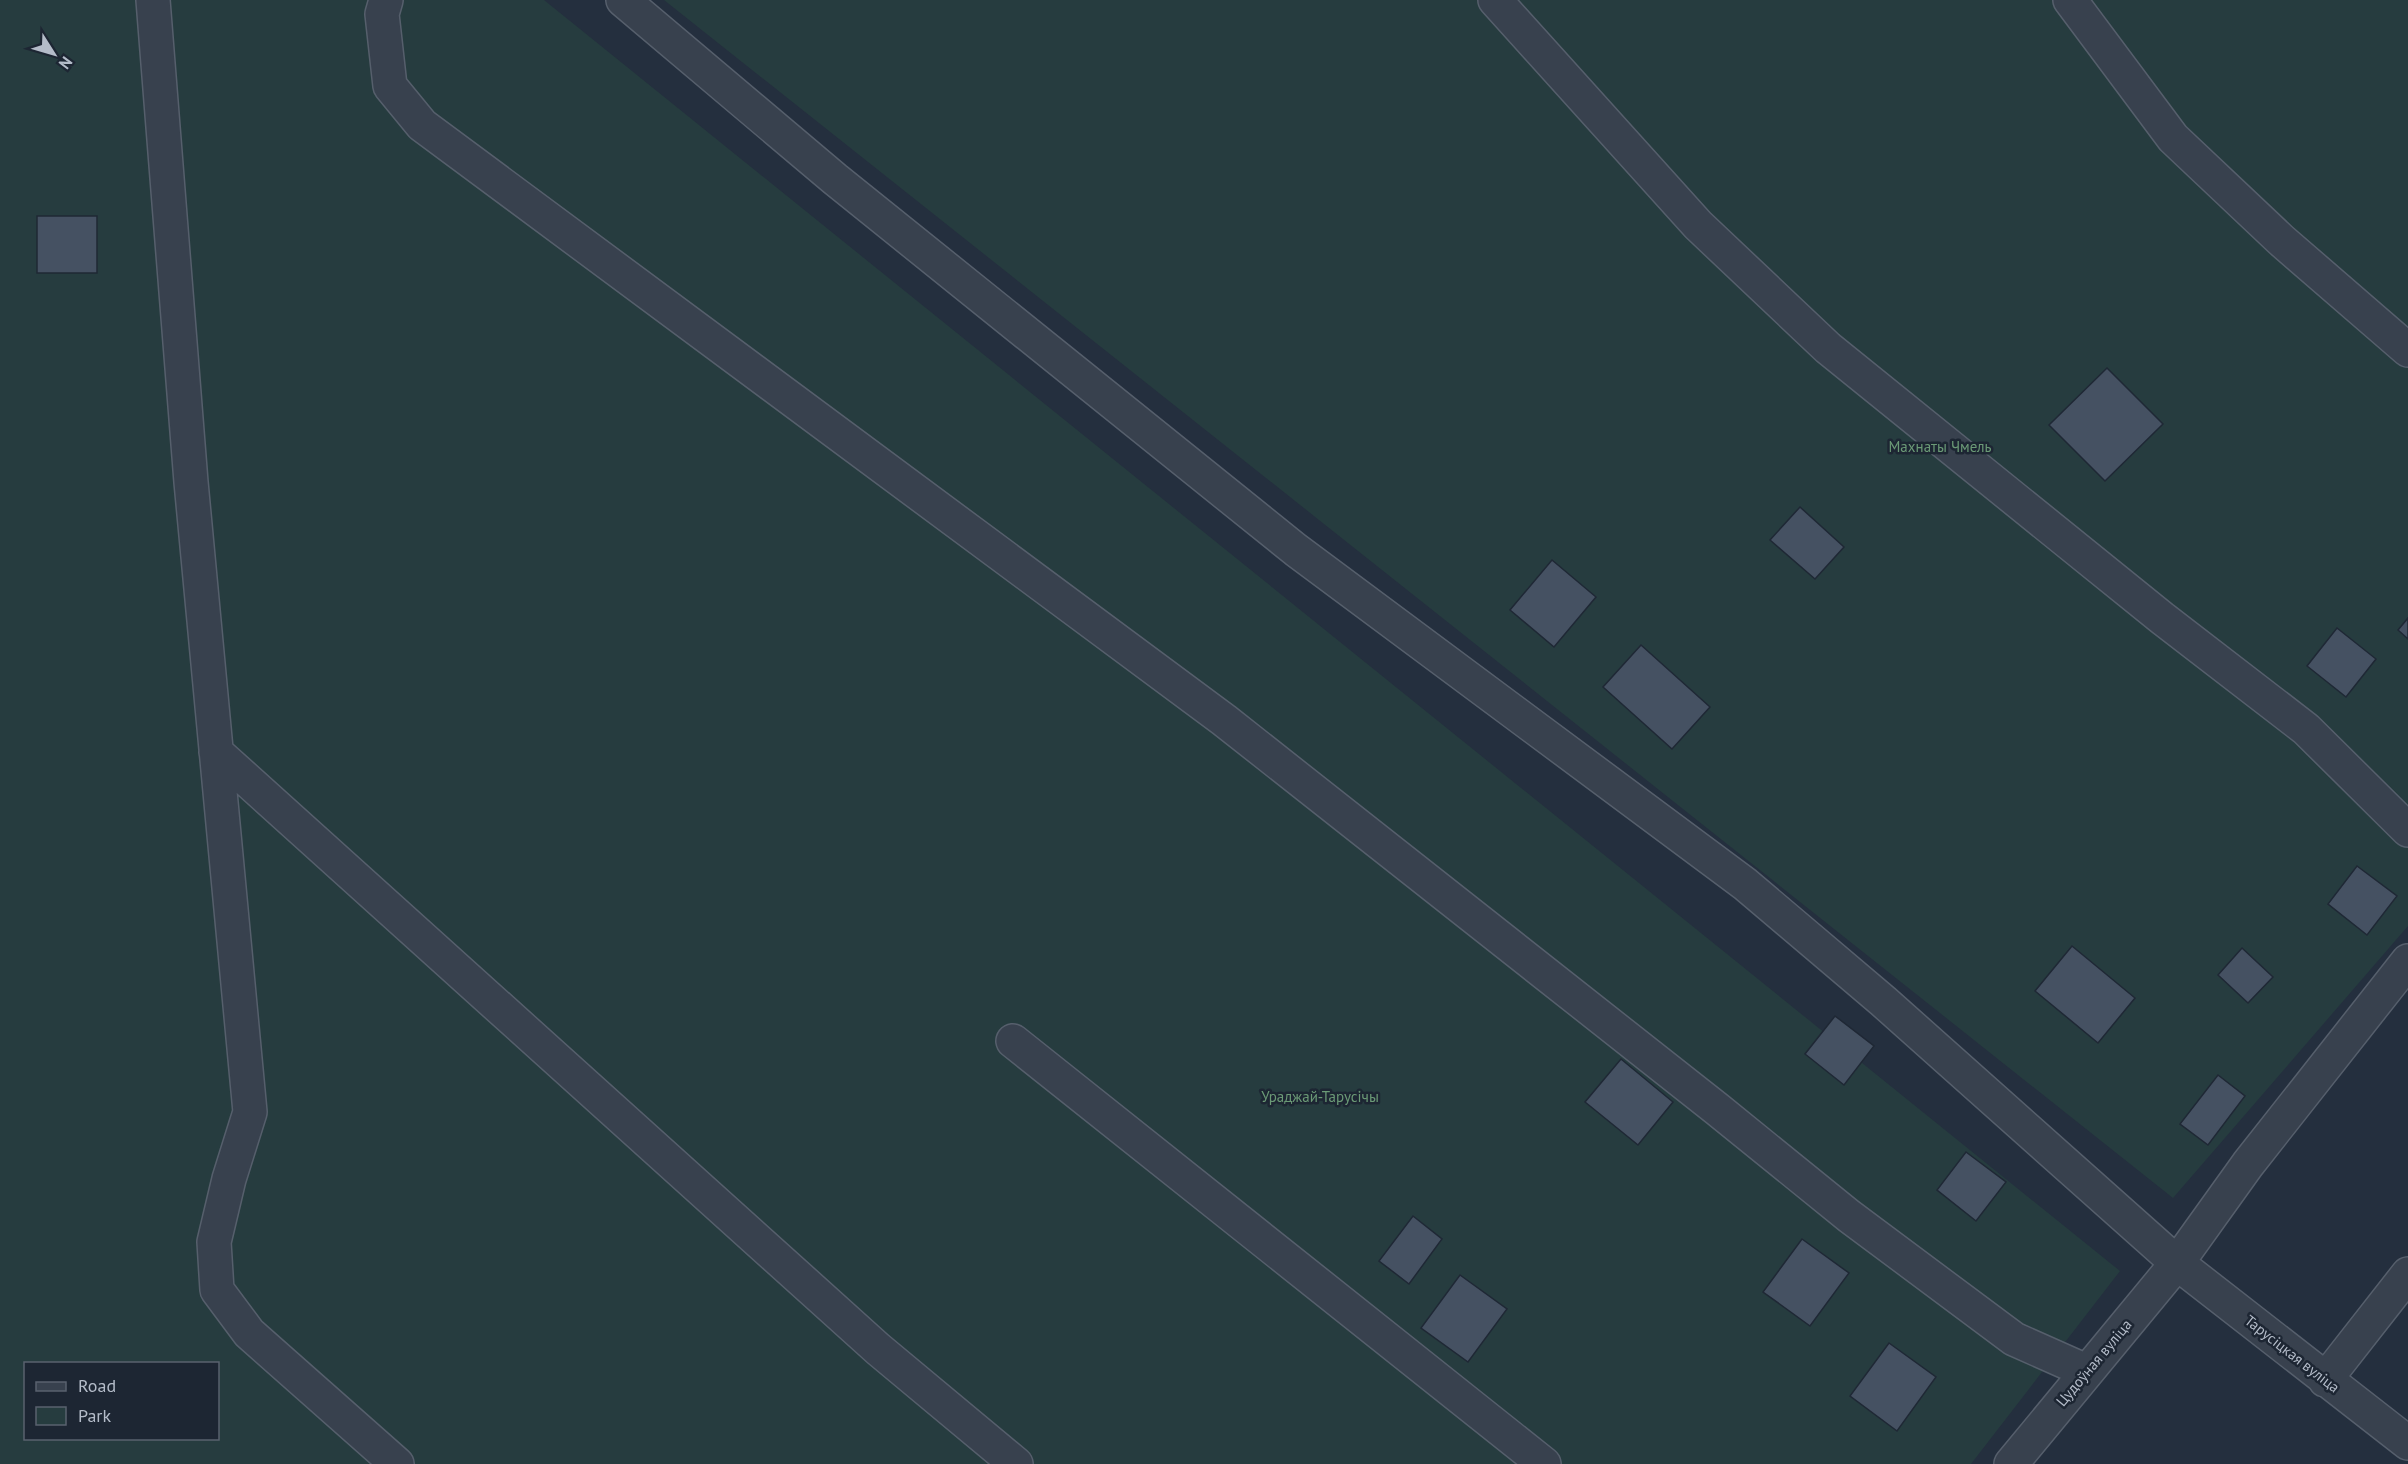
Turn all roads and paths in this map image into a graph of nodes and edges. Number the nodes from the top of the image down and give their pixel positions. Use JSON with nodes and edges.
{"nodes":[{"id":1,"x":153,"y":0,"type":"edge"},
{"id":2,"x":386,"y":0,"type":"edge"},
{"id":3,"x":623,"y":0,"type":"edge"},
{"id":4,"x":1495,"y":0,"type":"edge"},
{"id":5,"x":2070,"y":0,"type":"edge"},
{"id":6,"x":2408,"y":350,"type":"edge"},
{"id":7,"x":216,"y":752,"type":"junction"},
{"id":8,"x":2408,"y":830,"type":"edge"},
{"id":9,"x":2408,"y":961,"type":"edge"},
{"id":10,"x":1013,"y":1041,"type":"dead end"},
{"id":11,"x":2177,"y":1263,"type":"junction"},
{"id":12,"x":2408,"y":1274,"type":"edge"},
{"id":13,"x":2086,"y":1371,"type":"junction"},
{"id":14,"x":2325,"y":1380,"type":"junction"},
{"id":15,"x":2408,"y":1443,"type":"edge"},
{"id":16,"x":397,"y":1464,"type":"edge"},
{"id":17,"x":1016,"y":1464,"type":"edge"},
{"id":18,"x":1544,"y":1464,"type":"edge"},
{"id":19,"x":2011,"y":1464,"type":"edge"}],
"edges":[{"from":1,"to":7,"type":"street"},
{"from":2,"to":13,"type":"street"},
{"from":3,"to":11,"type":"street","name":"Тарусіцкая вуліца"},
{"from":4,"to":8,"type":"street"},
{"from":5,"to":6,"type":"street"},
{"from":7,"to":16,"type":"street"},
{"from":7,"to":17,"type":"street"},
{"from":9,"to":11,"type":"street","name":"Цудоўная вуліца"},
{"from":10,"to":18,"type":"street"},
{"from":11,"to":13,"type":"street","name":"Цудоўная вуліца"},
{"from":11,"to":14,"type":"street","name":"Тарусіцкая вуліца"},
{"from":12,"to":14,"type":"street"},
{"from":13,"to":19,"type":"street","name":"Цудоўная вуліца"},
{"from":14,"to":15,"type":"street","name":"Тарусіцкая вуліца"}]}
